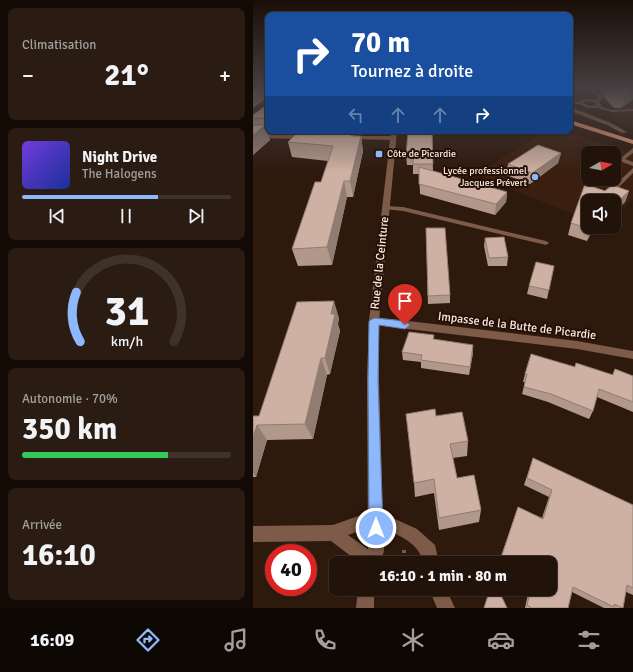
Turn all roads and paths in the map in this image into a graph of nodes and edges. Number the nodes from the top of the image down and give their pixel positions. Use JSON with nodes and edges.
{"nodes":[{"id":1,"x":587,"y":115,"type":"edge"},
{"id":2,"x":573,"y":117,"type":"edge"},
{"id":3,"x":573,"y":123,"type":"edge"},
{"id":4,"x":624,"y":132,"type":"junction"},
{"id":5,"x":393,"y":134,"type":"edge"},
{"id":6,"x":633,"y":135,"type":"edge"},
{"id":7,"x":253,"y":136,"type":"edge"},
{"id":8,"x":318,"y":137,"type":"edge"},
{"id":9,"x":340,"y":137,"type":"edge"},
{"id":10,"x":633,"y":142,"type":"edge"},
{"id":11,"x":633,"y":150,"type":"edge"},
{"id":12,"x":621,"y":160,"type":"joint"},
{"id":13,"x":633,"y":164,"type":"edge"},
{"id":14,"x":633,"y":170,"type":"edge"},
{"id":15,"x":611,"y":192,"type":"edge"},
{"id":16,"x":386,"y":208,"type":"junction"},
{"id":17,"x":545,"y":243,"type":"dead end"},
{"id":18,"x":374,"y":321,"type":"junction"},
{"id":19,"x":633,"y":355,"type":"edge"},
{"id":20,"x":375,"y":517,"type":"junction"},
{"id":21,"x":333,"y":533,"type":"junction"},
{"id":22,"x":253,"y":534,"type":"edge"},
{"id":23,"x":404,"y":547,"type":"dead end"},
{"id":24,"x":364,"y":556,"type":"edge"},
{"id":25,"x":375,"y":556,"type":"edge"},
{"id":26,"x":404,"y":556,"type":"edge"},
{"id":27,"x":430,"y":556,"type":"edge"},
{"id":28,"x":366,"y":596,"type":"edge"},
{"id":29,"x":440,"y":596,"type":"edge"},
{"id":30,"x":365,"y":608,"type":"edge"},
{"id":31,"x":446,"y":608,"type":"edge"}],
"edges":[{"from":1,"to":4,"type":"street"},
{"from":2,"to":4,"type":"main road"},
{"from":3,"to":10,"type":"main road"},
{"from":4,"to":6,"type":"main road"},
{"from":5,"to":9,"type":"street"},
{"from":5,"to":16,"type":"street","name":"Rue de la Ceinture"},
{"from":7,"to":8,"type":"street"},
{"from":11,"to":12,"type":"lane"},
{"from":12,"to":13,"type":"lane"},
{"from":14,"to":15,"type":"lane"},
{"from":16,"to":17,"type":"lane"},
{"from":16,"to":18,"type":"street","name":"Rue de la Ceinture"},
{"from":18,"to":19,"type":"street","name":"Impasse de la Butte de Picardie"},
{"from":18,"to":20,"type":"street","name":"Rue de la Ceinture"},
{"from":20,"to":21,"type":"street"},
{"from":20,"to":25,"type":"street","name":"Rue de la Ceinture"},
{"from":20,"to":27,"type":"street"},
{"from":21,"to":22,"type":"street"},
{"from":21,"to":24,"type":"street"},
{"from":23,"to":26,"type":"path"},
{"from":28,"to":30,"type":"street"},
{"from":29,"to":31,"type":"street"}]}
